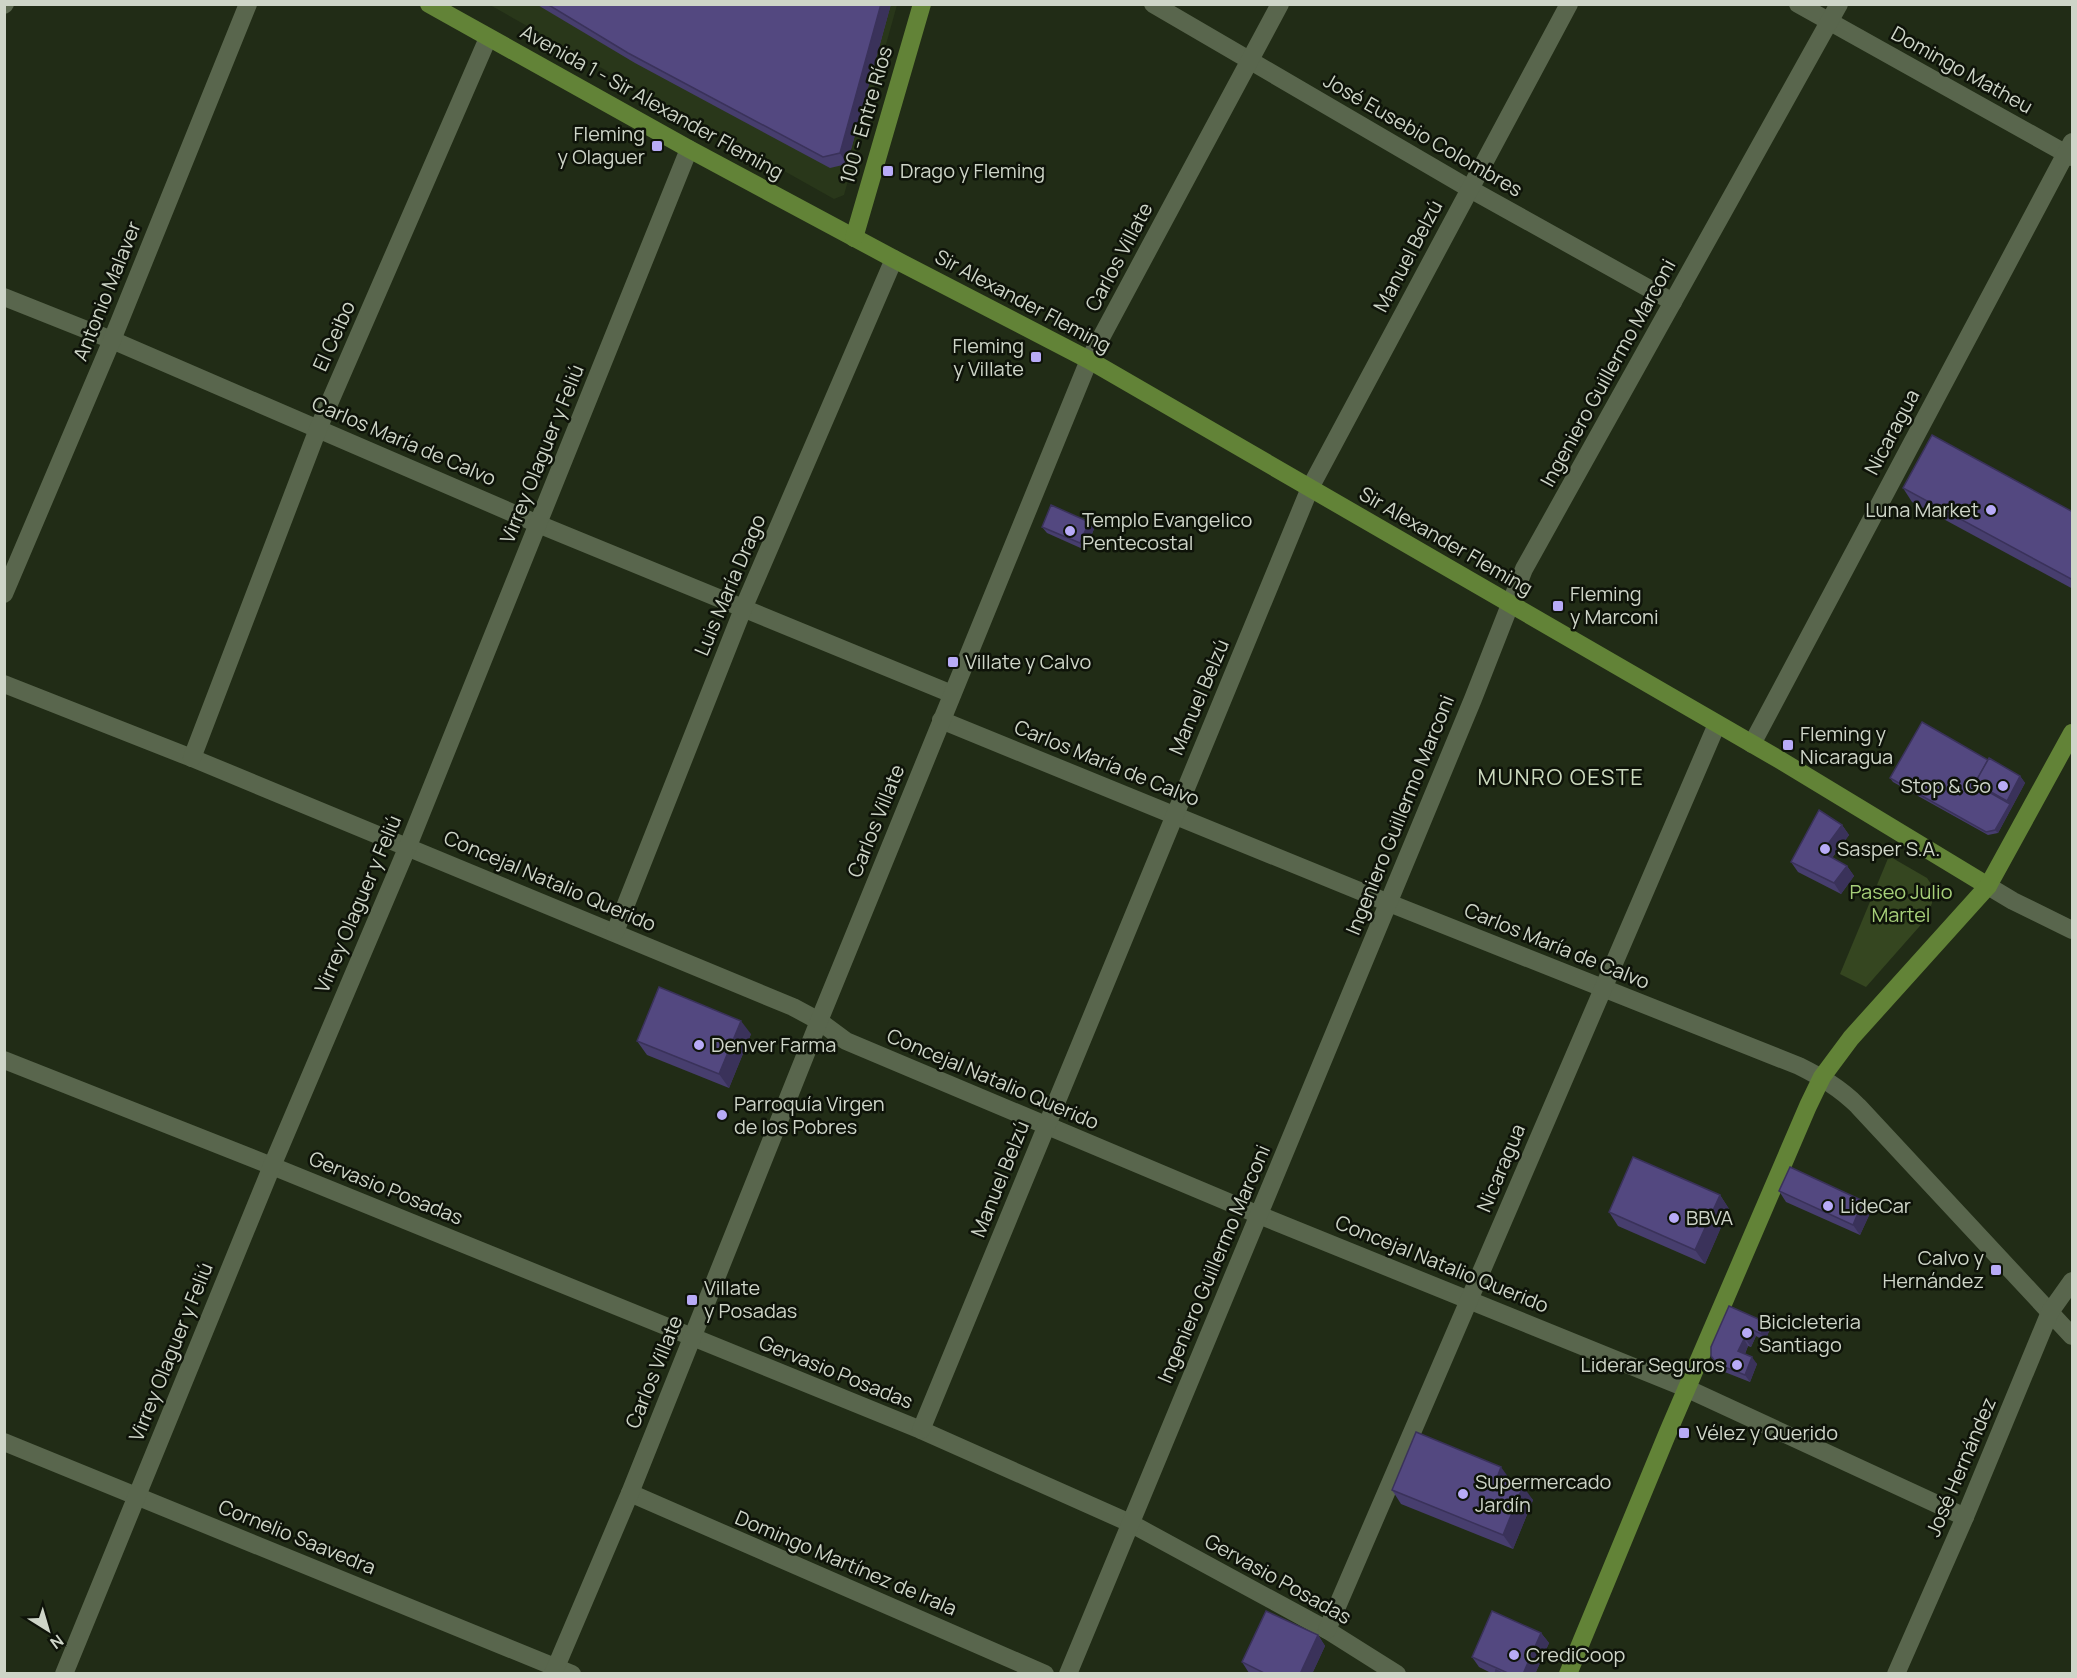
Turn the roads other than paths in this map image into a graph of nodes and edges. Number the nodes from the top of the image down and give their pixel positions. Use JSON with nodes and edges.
{"nodes":[{"id":1,"x":248,"y":4,"type":"edge"},
{"id":2,"x":429,"y":4,"type":"edge"},
{"id":3,"x":922,"y":4,"type":"edge"},
{"id":4,"x":1153,"y":4,"type":"edge"},
{"id":5,"x":1280,"y":4,"type":"edge"},
{"id":6,"x":1569,"y":4,"type":"edge"},
{"id":7,"x":1798,"y":4,"type":"edge"},
{"id":8,"x":1839,"y":4,"type":"edge"},
{"id":9,"x":1829,"y":22,"type":"junction"},
{"id":10,"x":488,"y":38,"type":"junction"},
{"id":11,"x":1250,"y":61,"type":"junction"},
{"id":12,"x":689,"y":149,"type":"junction"},
{"id":13,"x":2070,"y":151,"type":"edge"},
{"id":14,"x":1470,"y":189,"type":"junction"},
{"id":15,"x":854,"y":238,"type":"junction"},
{"id":16,"x":894,"y":259,"type":"junction"},
{"id":17,"x":4,"y":297,"type":"edge"},
{"id":18,"x":1673,"y":302,"type":"junction"},
{"id":19,"x":112,"y":340,"type":"junction"},
{"id":20,"x":1089,"y":360,"type":"junction"},
{"id":21,"x":318,"y":429,"type":"junction"},
{"id":22,"x":1310,"y":488,"type":"junction"},
{"id":23,"x":538,"y":524,"type":"junction"},
{"id":24,"x":4,"y":594,"type":"edge"},
{"id":25,"x":1511,"y":605,"type":"junction"},
{"id":26,"x":743,"y":609,"type":"junction"},
{"id":27,"x":4,"y":684,"type":"edge"},
{"id":28,"x":952,"y":694,"type":"junction"},
{"id":29,"x":942,"y":720,"type":"junction"},
{"id":30,"x":1717,"y":724,"type":"junction"},
{"id":31,"x":2073,"y":733,"type":"edge"},
{"id":32,"x":1752,"y":744,"type":"junction"},
{"id":33,"x":192,"y":758,"type":"junction"},
{"id":34,"x":1174,"y":814,"type":"junction"},
{"id":35,"x":408,"y":846,"type":"junction"},
{"id":36,"x":1988,"y":886,"type":"junction"},
{"id":37,"x":1389,"y":903,"type":"junction"},
{"id":38,"x":2073,"y":930,"type":"edge"},
{"id":39,"x":615,"y":932,"type":"junction"},
{"id":40,"x":1603,"y":988,"type":"junction"},
{"id":41,"x":819,"y":1021,"type":"junction"},
{"id":42,"x":4,"y":1060,"type":"edge"},
{"id":43,"x":1822,"y":1077,"type":"junction"},
{"id":44,"x":1046,"y":1126,"type":"junction"},
{"id":45,"x":272,"y":1166,"type":"junction"},
{"id":46,"x":1259,"y":1215,"type":"junction"},
{"id":47,"x":2073,"y":1281,"type":"edge"},
{"id":48,"x":1469,"y":1299,"type":"junction"},
{"id":49,"x":2050,"y":1312,"type":"junction"},
{"id":50,"x":2073,"y":1336,"type":"edge"},
{"id":51,"x":692,"y":1338,"type":"junction"},
{"id":52,"x":1688,"y":1389,"type":"junction"},
{"id":53,"x":921,"y":1430,"type":"junction"},
{"id":54,"x":4,"y":1442,"type":"edge"},
{"id":55,"x":630,"y":1493,"type":"junction"},
{"id":56,"x":136,"y":1496,"type":"junction"},
{"id":57,"x":1965,"y":1517,"type":"junction"},
{"id":58,"x":1130,"y":1523,"type":"junction"},
{"id":59,"x":1327,"y":1630,"type":"junction"},
{"id":60,"x":560,"y":1671,"type":"edge"},
{"id":61,"x":64,"y":1674,"type":"edge"},
{"id":62,"x":1045,"y":1674,"type":"edge"},
{"id":63,"x":1068,"y":1674,"type":"edge"},
{"id":64,"x":1397,"y":1674,"type":"edge"},
{"id":65,"x":1568,"y":1674,"type":"edge"},
{"id":66,"x":1896,"y":1674,"type":"edge"}],
"edges":[{"from":1,"to":19,"type":"street","name":"Antonio Malaver"},
{"from":2,"to":10,"type":"main road","name":"Avenida 1 - Sir Alexander Fleming"},
{"from":3,"to":15,"type":"main road","name":"100 - Entre Ríos"},
{"from":4,"to":11,"type":"street","name":"José Eusebio Colombres"},
{"from":5,"to":11,"type":"street","name":"Carlos Villate"},
{"from":6,"to":14,"type":"street","name":"Manuel Belzú"},
{"from":7,"to":9,"type":"street","name":"Domingo Matheu"},
{"from":8,"to":9,"type":"street","name":"Ingeniero Guillermo Marconi"},
{"from":9,"to":13,"type":"street","name":"Domingo Matheu"},
{"from":9,"to":18,"type":"street","name":"Ingeniero Guillermo Marconi"},
{"from":10,"to":12,"type":"main road","name":"Avenida 1 - Sir Alexander Fleming"},
{"from":10,"to":21,"type":"street","name":"El Ceibo"},
{"from":11,"to":14,"type":"street","name":"José Eusebio Colombres"},
{"from":11,"to":20,"type":"street","name":"Carlos Villate"},
{"from":12,"to":15,"type":"main road","name":"Avenida 1 - Sir Alexander Fleming"},
{"from":12,"to":23,"type":"street","name":"Virrey Olaguer y Feliú"},
{"from":13,"to":32,"type":"street","name":"Nicaragua"},
{"from":14,"to":18,"type":"street","name":"José Eusebio Colombres"},
{"from":14,"to":22,"type":"street","name":"Manuel Belzú"},
{"from":15,"to":16,"type":"main road","name":"Sir Alexander Fleming"},
{"from":16,"to":20,"type":"main road","name":"Sir Alexander Fleming"},
{"from":16,"to":26,"type":"street","name":"Luis María Drago"},
{"from":17,"to":19,"type":"street","name":"Carlos María de Calvo"},
{"from":18,"to":25,"type":"street","name":"Ingeniero Guillermo Marconi"},
{"from":19,"to":21,"type":"street","name":"Carlos María de Calvo"},
{"from":19,"to":24,"type":"street","name":"Antonio Malaver"},
{"from":20,"to":22,"type":"main road","name":"Sir Alexander Fleming"},
{"from":20,"to":28,"type":"street","name":"Carlos Villate"},
{"from":21,"to":23,"type":"street","name":"Carlos María de Calvo"},
{"from":21,"to":33,"type":"street","name":"El Ceibo"},
{"from":22,"to":25,"type":"main road","name":"Sir Alexander Fleming"},
{"from":22,"to":34,"type":"street","name":"Manuel Belzú"},
{"from":23,"to":26,"type":"street","name":"Carlos María de Calvo"},
{"from":23,"to":35,"type":"street","name":"Virrey Olaguer y Feliú"},
{"from":25,"to":30,"type":"main road","name":"Sir Alexander Fleming"},
{"from":25,"to":37,"type":"street","name":"Ingeniero Guillermo Marconi"},
{"from":26,"to":28,"type":"street","name":"Carlos María de Calvo"},
{"from":26,"to":39,"type":"street","name":"Luis María Drago"},
{"from":27,"to":33,"type":"street","name":"Concejal Natalio Querido"},
{"from":28,"to":29,"type":"street","name":"Carlos Villate"},
{"from":29,"to":34,"type":"street","name":"Carlos María de Calvo"},
{"from":29,"to":41,"type":"street","name":"Carlos Villate"},
{"from":30,"to":32,"type":"main road","name":"Sir Alexander Fleming"},
{"from":30,"to":40,"type":"street","name":"Nicaragua"},
{"from":31,"to":36,"type":"main road"},
{"from":32,"to":36,"type":"main road","name":"Sir Alexander Fleming"},
{"from":33,"to":35,"type":"street","name":"Concejal Natalio Querido"},
{"from":34,"to":37,"type":"street","name":"Carlos María de Calvo"},
{"from":34,"to":44,"type":"street","name":"Manuel Belzú"},
{"from":35,"to":39,"type":"street","name":"Concejal Natalio Querido"},
{"from":35,"to":45,"type":"street","name":"Virrey Olaguer y Feliú"},
{"from":36,"to":38,"type":"street","name":"Sir Alexander Fleming"},
{"from":36,"to":43,"type":"main road"},
{"from":37,"to":40,"type":"street","name":"Carlos María de Calvo"},
{"from":37,"to":46,"type":"street","name":"Ingeniero Guillermo Marconi"},
{"from":39,"to":41,"type":"street","name":"Concejal Natalio Querido"},
{"from":40,"to":43,"type":"street","name":"Carlos María de Calvo"},
{"from":40,"to":48,"type":"street","name":"Nicaragua"},
{"from":41,"to":44,"type":"street","name":"Concejal Natalio Querido"},
{"from":41,"to":51,"type":"street","name":"Carlos Villate"},
{"from":42,"to":45,"type":"street","name":"Gervasio Posadas"},
{"from":43,"to":49,"type":"street","name":"Carlos María de Calvo"},
{"from":43,"to":52,"type":"main road"},
{"from":44,"to":46,"type":"street","name":"Concejal Natalio Querido"},
{"from":44,"to":53,"type":"street","name":"Manuel Belzú"},
{"from":45,"to":51,"type":"street","name":"Gervasio Posadas"},
{"from":45,"to":56,"type":"street","name":"Virrey Olaguer y Feliú"},
{"from":46,"to":48,"type":"street","name":"Concejal Natalio Querido"},
{"from":46,"to":58,"type":"street","name":"Ingeniero Guillermo Marconi"},
{"from":47,"to":49,"type":"street","name":"José Hernández"},
{"from":48,"to":52,"type":"street","name":"Concejal Natalio Querido"},
{"from":48,"to":59,"type":"street","name":"Nicaragua"},
{"from":49,"to":50,"type":"street","name":"Carlos María de Calvo"},
{"from":49,"to":57,"type":"street","name":"José Hernández"},
{"from":51,"to":53,"type":"street","name":"Gervasio Posadas"},
{"from":51,"to":55,"type":"street","name":"Carlos Villate"},
{"from":52,"to":57,"type":"street","name":"Concejal Natalio Querido"},
{"from":52,"to":65,"type":"main road"},
{"from":53,"to":58,"type":"street","name":"Gervasio Posadas"},
{"from":54,"to":56,"type":"street","name":"Cornelio Saavedra"},
{"from":55,"to":60,"type":"street","name":"Carlos Villate"},
{"from":55,"to":62,"type":"street","name":"Domingo Martínez de Irala"},
{"from":56,"to":60,"type":"street","name":"Cornelio Saavedra"},
{"from":56,"to":61,"type":"street","name":"Virrey Olaguer y Feliú"},
{"from":57,"to":66,"type":"street","name":"José Hernández"},
{"from":58,"to":59,"type":"street","name":"Gervasio Posadas"},
{"from":58,"to":63,"type":"street","name":"Ingeniero Guillermo Marconi"},
{"from":59,"to":64,"type":"street","name":"Gervasio Posadas"}]}
